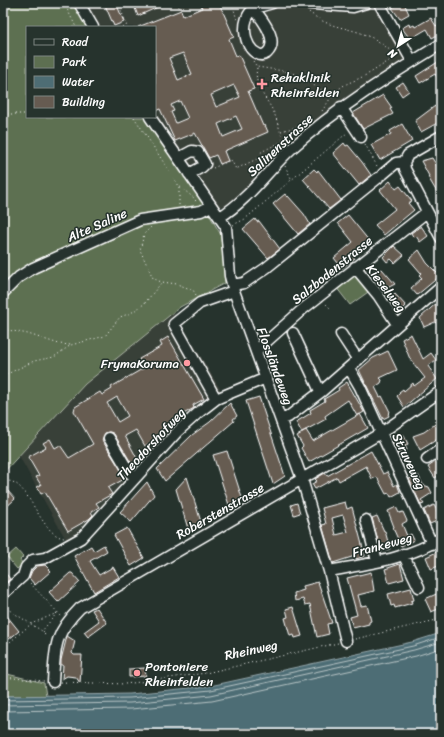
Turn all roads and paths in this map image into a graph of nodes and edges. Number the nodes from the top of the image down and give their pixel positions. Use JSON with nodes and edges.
{"nodes":[{"id":1,"x":15,"y":3,"type":"edge"},
{"id":2,"x":64,"y":3,"type":"edge"},
{"id":3,"x":79,"y":3,"type":"edge"},
{"id":4,"x":118,"y":3,"type":"edge"},
{"id":5,"x":177,"y":3,"type":"edge"},
{"id":6,"x":232,"y":3,"type":"edge"},
{"id":7,"x":272,"y":3,"type":"edge"},
{"id":8,"x":366,"y":3,"type":"edge"},
{"id":9,"x":379,"y":3,"type":"edge"},
{"id":10,"x":348,"y":5,"type":"edge"},
{"id":11,"x":303,"y":6,"type":"edge"},
{"id":12,"x":180,"y":9,"type":"dead end"},
{"id":13,"x":254,"y":9,"type":"dead end"},
{"id":14,"x":3,"y":11,"type":"edge"},
{"id":15,"x":238,"y":20,"type":"dead end"},
{"id":16,"x":76,"y":26,"type":"edge"},
{"id":17,"x":91,"y":26,"type":"edge"},
{"id":18,"x":124,"y":26,"type":"edge"},
{"id":19,"x":441,"y":44,"type":"edge"},
{"id":20,"x":398,"y":57,"type":"junction"},
{"id":21,"x":410,"y":57,"type":"junction"},
{"id":22,"x":253,"y":61,"type":"dead end"},
{"id":23,"x":257,"y":67,"type":"junction"},
{"id":24,"x":332,"y":96,"type":"junction"},
{"id":25,"x":341,"y":108,"type":"junction"},
{"id":26,"x":322,"y":112,"type":"dead end"},
{"id":27,"x":3,"y":114,"type":"edge"},
{"id":28,"x":26,"y":114,"type":"edge"},
{"id":29,"x":135,"y":118,"type":"edge"},
{"id":30,"x":151,"y":118,"type":"edge"},
{"id":31,"x":309,"y":124,"type":"dead end"},
{"id":32,"x":354,"y":127,"type":"junction"},
{"id":33,"x":280,"y":131,"type":"junction"},
{"id":34,"x":441,"y":136,"type":"edge"},
{"id":35,"x":361,"y":137,"type":"joint"},
{"id":36,"x":283,"y":141,"type":"junction"},
{"id":37,"x":292,"y":148,"type":"junction"},
{"id":38,"x":179,"y":158,"type":"junction"},
{"id":39,"x":281,"y":158,"type":"junction"},
{"id":40,"x":404,"y":162,"type":"junction"},
{"id":41,"x":203,"y":166,"type":"junction"},
{"id":42,"x":189,"y":174,"type":"junction"},
{"id":43,"x":381,"y":176,"type":"junction"},
{"id":44,"x":291,"y":178,"type":"junction"},
{"id":45,"x":179,"y":186,"type":"junction"},
{"id":46,"x":211,"y":206,"type":"junction"},
{"id":47,"x":201,"y":211,"type":"junction"},
{"id":48,"x":426,"y":212,"type":"junction"},
{"id":49,"x":178,"y":214,"type":"junction"},
{"id":50,"x":220,"y":217,"type":"junction"},
{"id":51,"x":154,"y":224,"type":"dead end"},
{"id":52,"x":226,"y":227,"type":"junction"},
{"id":53,"x":441,"y":238,"type":"edge"},
{"id":54,"x":355,"y":267,"type":"junction"},
{"id":55,"x":162,"y":282,"type":"junction"},
{"id":56,"x":441,"y":287,"type":"edge"},
{"id":57,"x":233,"y":288,"type":"junction"},
{"id":58,"x":3,"y":292,"type":"edge"},
{"id":59,"x":200,"y":303,"type":"junction"},
{"id":60,"x":397,"y":324,"type":"junction"},
{"id":61,"x":3,"y":330,"type":"edge"},
{"id":62,"x":293,"y":333,"type":"dead end"},
{"id":63,"x":341,"y":334,"type":"dead end"},
{"id":64,"x":71,"y":345,"type":"junction"},
{"id":65,"x":256,"y":351,"type":"junction"},
{"id":66,"x":358,"y":360,"type":"junction"},
{"id":67,"x":349,"y":368,"type":"junction"},
{"id":68,"x":3,"y":376,"type":"edge"},
{"id":69,"x":266,"y":378,"type":"junction"},
{"id":70,"x":322,"y":391,"type":"junction"},
{"id":71,"x":441,"y":392,"type":"edge"},
{"id":72,"x":216,"y":399,"type":"junction"},
{"id":73,"x":281,"y":419,"type":"junction"},
{"id":74,"x":381,"y":433,"type":"junction"},
{"id":75,"x":109,"y":438,"type":"dead end"},
{"id":76,"x":441,"y":449,"type":"edge"},
{"id":77,"x":427,"y":459,"type":"dead end"},
{"id":78,"x":135,"y":478,"type":"junction"},
{"id":79,"x":302,"y":479,"type":"junction"},
{"id":80,"x":3,"y":485,"type":"edge"},
{"id":81,"x":366,"y":520,"type":"dead end"},
{"id":82,"x":441,"y":538,"type":"edge"},
{"id":83,"x":432,"y":544,"type":"junction"},
{"id":84,"x":70,"y":545,"type":"junction"},
{"id":85,"x":403,"y":554,"type":"junction"},
{"id":86,"x":378,"y":561,"type":"junction"},
{"id":87,"x":329,"y":571,"type":"junction"},
{"id":88,"x":23,"y":576,"type":"junction"},
{"id":89,"x":419,"y":587,"type":"dead end"},
{"id":90,"x":3,"y":594,"type":"edge"},
{"id":91,"x":3,"y":606,"type":"edge"},
{"id":92,"x":57,"y":613,"type":"junction"},
{"id":93,"x":441,"y":620,"type":"edge"},
{"id":94,"x":31,"y":624,"type":"junction"},
{"id":95,"x":42,"y":631,"type":"junction"},
{"id":96,"x":44,"y":637,"type":"dead end"},
{"id":97,"x":346,"y":641,"type":"junction"},
{"id":98,"x":3,"y":648,"type":"edge"},
{"id":99,"x":3,"y":677,"type":"edge"},
{"id":100,"x":43,"y":681,"type":"dead end"},
{"id":101,"x":58,"y":682,"type":"joint"}],
"edges":[{"from":1,"to":14,"type":"path"},
{"from":2,"to":16,"type":"path"},
{"from":3,"to":17,"type":"street"},
{"from":4,"to":18,"type":"path"},
{"from":5,"to":12,"type":"path"},
{"from":6,"to":15,"type":"path"},
{"from":7,"to":13,"type":"street"},
{"from":8,"to":10,"type":"street"},
{"from":9,"to":21,"type":"street"},
{"from":10,"to":11,"type":"street"},
{"from":11,"to":20,"type":"path"},
{"from":19,"to":21,"type":"street","name":"Salinenstrasse"},
{"from":20,"to":21,"type":"path"},
{"from":20,"to":24,"type":"path"},
{"from":21,"to":25,"type":"street","name":"Salinenstrasse"},
{"from":22,"to":23,"type":"path"},
{"from":23,"to":24,"type":"path"},
{"from":23,"to":33,"type":"path"},
{"from":24,"to":25,"type":"path"},
{"from":24,"to":26,"type":"path"},
{"from":25,"to":32,"type":"street"},
{"from":25,"to":37,"type":"street","name":"Salinenstrasse"},
{"from":27,"to":28,"type":"path"},
{"from":29,"to":45,"type":"path"},
{"from":30,"to":38,"type":"street","name":"Flossländeweg"},
{"from":31,"to":33,"type":"path"},
{"from":32,"to":35,"type":"street"},
{"from":32,"to":44,"type":"path"},
{"from":33,"to":36,"type":"path"},
{"from":34,"to":40,"type":"street"},
{"from":35,"to":43,"type":"path"},
{"from":36,"to":37,"type":"path"},
{"from":36,"to":41,"type":"path"},
{"from":37,"to":39,"type":"street","name":"Salinenstrasse"},
{"from":38,"to":41,"type":"street"},
{"from":38,"to":42,"type":"street","name":"Flossländeweg"},
{"from":39,"to":44,"type":"path"},
{"from":39,"to":50,"type":"street","name":"Salinenstrasse"},
{"from":40,"to":43,"type":"street"},
{"from":40,"to":48,"type":"street"},
{"from":41,"to":42,"type":"street"},
{"from":42,"to":46,"type":"street","name":"Flossländeweg"},
{"from":43,"to":57,"type":"street"},
{"from":44,"to":52,"type":"path"},
{"from":45,"to":47,"type":"path"},
{"from":45,"to":49,"type":"path"},
{"from":46,"to":47,"type":"street","name":"Alte Saline"},
{"from":46,"to":50,"type":"street","name":"Flossländeweg"},
{"from":47,"to":49,"type":"street","name":"Alte Saline"},
{"from":48,"to":53,"type":"street"},
{"from":48,"to":54,"type":"street","name":"Salzbodenstrasse"},
{"from":49,"to":58,"type":"street","name":"Alte Saline"},
{"from":50,"to":52,"type":"street","name":"Flossländeweg"},
{"from":51,"to":55,"type":"path"},
{"from":52,"to":57,"type":"street","name":"Flossländeweg"},
{"from":54,"to":60,"type":"street","name":"Kieselweg"},
{"from":54,"to":65,"type":"street","name":"Salzbodenstrasse"},
{"from":55,"to":59,"type":"path"},
{"from":55,"to":64,"type":"path"},
{"from":56,"to":60,"type":"street"},
{"from":57,"to":59,"type":"street"},
{"from":57,"to":65,"type":"street","name":"Flossländeweg"},
{"from":59,"to":72,"type":"street"},
{"from":60,"to":66,"type":"street"},
{"from":61,"to":64,"type":"path"},
{"from":62,"to":70,"type":"street"},
{"from":63,"to":66,"type":"street"},
{"from":64,"to":68,"type":"path"},
{"from":65,"to":69,"type":"street","name":"Flossländeweg"},
{"from":66,"to":67,"type":"street"},
{"from":67,"to":70,"type":"street"},
{"from":67,"to":74,"type":"street","name":"Struveweg"},
{"from":69,"to":72,"type":"street","name":"Theodorshofweg"},
{"from":69,"to":73,"type":"street","name":"Flossländeweg"},
{"from":70,"to":73,"type":"street"},
{"from":71,"to":74,"type":"street","name":"Roberstenstrasse"},
{"from":72,"to":78,"type":"street","name":"Theodorshofweg"},
{"from":73,"to":79,"type":"street","name":"Flossländeweg"},
{"from":74,"to":79,"type":"street","name":"Roberstenstrasse"},
{"from":74,"to":83,"type":"street","name":"Struveweg"},
{"from":75,"to":78,"type":"street"},
{"from":76,"to":77,"type":"street"},
{"from":78,"to":84,"type":"street","name":"Theodorshofweg"},
{"from":79,"to":87,"type":"street","name":"Flossländeweg"},
{"from":79,"to":101,"type":"street","name":"Roberstenstrasse"},
{"from":80,"to":84,"type":"path"},
{"from":81,"to":86,"type":"street"},
{"from":82,"to":83,"type":"street","name":"Frankeweg"},
{"from":83,"to":85,"type":"street","name":"Frankeweg"},
{"from":84,"to":88,"type":"street","name":"Theodorshofweg"},
{"from":85,"to":86,"type":"street","name":"Frankeweg"},
{"from":85,"to":89,"type":"street"},
{"from":86,"to":87,"type":"street","name":"Frankeweg"},
{"from":87,"to":97,"type":"street","name":"Flossländeweg"},
{"from":88,"to":90,"type":"street","name":"Theodorshofweg"},
{"from":88,"to":92,"type":"path"},
{"from":91,"to":94,"type":"path"},
{"from":92,"to":94,"type":"path"},
{"from":92,"to":95,"type":"path"},
{"from":93,"to":97,"type":"path","name":"Rheinweg"},
{"from":94,"to":95,"type":"path"},
{"from":94,"to":98,"type":"path"},
{"from":95,"to":96,"type":"path"},
{"from":97,"to":101,"type":"path","name":"Rheinweg"},
{"from":99,"to":100,"type":"path"}]}
